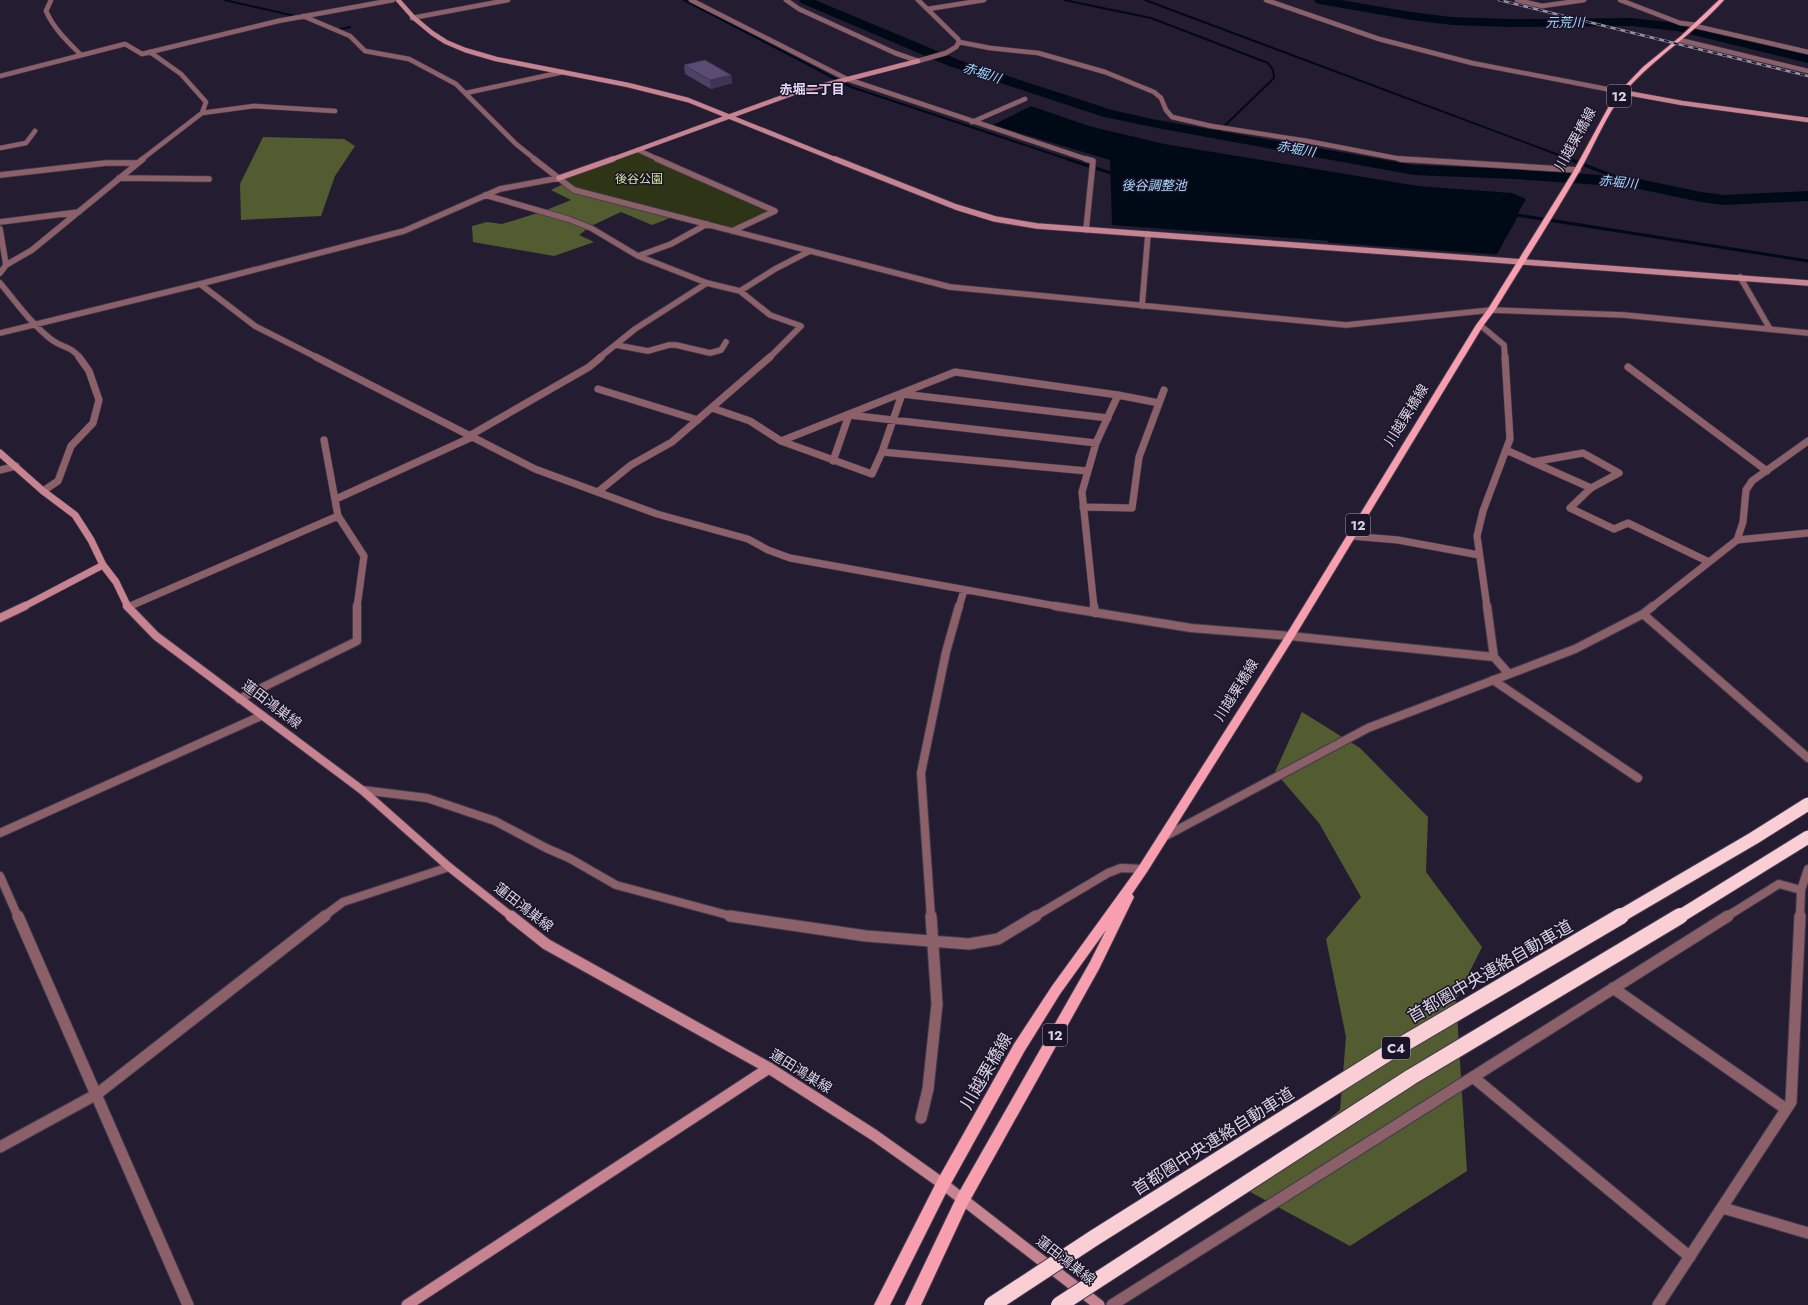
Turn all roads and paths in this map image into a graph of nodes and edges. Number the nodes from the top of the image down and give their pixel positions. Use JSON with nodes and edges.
{"nodes":[{"id":1,"x":51,"y":0,"type":"edge"},
{"id":2,"x":393,"y":0,"type":"edge"},
{"id":3,"x":398,"y":0,"type":"edge"},
{"id":4,"x":508,"y":0,"type":"edge"},
{"id":5,"x":691,"y":0,"type":"edge"},
{"id":6,"x":786,"y":0,"type":"edge"},
{"id":7,"x":918,"y":0,"type":"edge"},
{"id":8,"x":984,"y":0,"type":"edge"},
{"id":9,"x":1266,"y":0,"type":"edge"},
{"id":10,"x":1517,"y":0,"type":"edge"},
{"id":11,"x":1584,"y":0,"type":"edge"},
{"id":12,"x":1620,"y":0,"type":"edge"},
{"id":13,"x":1722,"y":0,"type":"edge"},
{"id":14,"x":928,"y":9,"type":"junction"},
{"id":15,"x":303,"y":16,"type":"junction"},
{"id":16,"x":412,"y":18,"type":"junction"},
{"id":17,"x":1695,"y":26,"type":"junction"},
{"id":18,"x":1681,"y":39,"type":"junction"},
{"id":19,"x":959,"y":42,"type":"junction"},
{"id":20,"x":150,"y":52,"type":"junction"},
{"id":21,"x":1808,"y":52,"type":"edge"},
{"id":22,"x":82,"y":55,"type":"junction"},
{"id":23,"x":918,"y":61,"type":"junction"},
{"id":24,"x":1808,"y":71,"type":"edge"},
{"id":25,"x":563,"y":72,"type":"junction"},
{"id":26,"x":0,"y":76,"type":"edge"},
{"id":27,"x":847,"y":79,"type":"junction"},
{"id":28,"x":1622,"y":92,"type":"junction"},
{"id":29,"x":466,"y":93,"type":"junction"},
{"id":30,"x":1024,"y":99,"type":"dead end"},
{"id":31,"x":335,"y":111,"type":"dead end"},
{"id":32,"x":202,"y":113,"type":"junction"},
{"id":33,"x":730,"y":116,"type":"junction"},
{"id":34,"x":1808,"y":120,"type":"edge"},
{"id":35,"x":972,"y":122,"type":"junction"},
{"id":36,"x":35,"y":131,"type":"dead end"},
{"id":37,"x":0,"y":148,"type":"edge"},
{"id":38,"x":638,"y":150,"type":"junction"},
{"id":39,"x":137,"y":163,"type":"junction"},
{"id":40,"x":0,"y":174,"type":"edge"},
{"id":41,"x":1575,"y":174,"type":"junction"},
{"id":42,"x":119,"y":178,"type":"junction"},
{"id":43,"x":559,"y":178,"type":"junction"},
{"id":44,"x":209,"y":179,"type":"dead end"},
{"id":45,"x":485,"y":195,"type":"junction"},
{"id":46,"x":79,"y":212,"type":"junction"},
{"id":47,"x":0,"y":222,"type":"edge"},
{"id":48,"x":707,"y":224,"type":"junction"},
{"id":49,"x":0,"y":229,"type":"edge"},
{"id":50,"x":1086,"y":230,"type":"junction"},
{"id":51,"x":732,"y":231,"type":"junction"},
{"id":52,"x":1148,"y":234,"type":"junction"},
{"id":53,"x":810,"y":251,"type":"junction"},
{"id":54,"x":638,"y":256,"type":"junction"},
{"id":55,"x":1520,"y":261,"type":"junction"},
{"id":56,"x":6,"y":265,"type":"junction"},
{"id":57,"x":0,"y":273,"type":"edge"},
{"id":58,"x":1740,"y":277,"type":"junction"},
{"id":59,"x":0,"y":283,"type":"edge"},
{"id":60,"x":707,"y":283,"type":"junction"},
{"id":61,"x":1808,"y":283,"type":"edge"},
{"id":62,"x":200,"y":284,"type":"junction"},
{"id":63,"x":740,"y":291,"type":"junction"},
{"id":64,"x":1142,"y":306,"type":"junction"},
{"id":65,"x":1491,"y":310,"type":"junction"},
{"id":66,"x":35,"y":324,"type":"junction"},
{"id":67,"x":1480,"y":325,"type":"junction"},
{"id":68,"x":1770,"y":329,"type":"junction"},
{"id":69,"x":0,"y":333,"type":"edge"},
{"id":70,"x":1808,"y":333,"type":"edge"},
{"id":71,"x":726,"y":342,"type":"dead end"},
{"id":72,"x":616,"y":345,"type":"junction"},
{"id":73,"x":1628,"y":366,"type":"dead end"},
{"id":74,"x":598,"y":389,"type":"dead end"},
{"id":75,"x":1164,"y":390,"type":"dead end"},
{"id":76,"x":902,"y":394,"type":"junction"},
{"id":77,"x":1118,"y":394,"type":"junction"},
{"id":78,"x":1159,"y":403,"type":"junction"},
{"id":79,"x":712,"y":408,"type":"junction"},
{"id":80,"x":849,"y":415,"type":"junction"},
{"id":81,"x":1108,"y":418,"type":"junction"},
{"id":82,"x":698,"y":420,"type":"junction"},
{"id":83,"x":893,"y":422,"type":"junction"},
{"id":84,"x":471,"y":437,"type":"junction"},
{"id":85,"x":324,"y":440,"type":"dead end"},
{"id":86,"x":781,"y":441,"type":"junction"},
{"id":87,"x":1808,"y":441,"type":"edge"},
{"id":88,"x":1096,"y":443,"type":"junction"},
{"id":89,"x":1506,"y":450,"type":"junction"},
{"id":90,"x":882,"y":452,"type":"junction"},
{"id":91,"x":0,"y":453,"type":"edge"},
{"id":92,"x":833,"y":461,"type":"junction"},
{"id":93,"x":1533,"y":462,"type":"junction"},
{"id":94,"x":16,"y":466,"type":"junction"},
{"id":95,"x":0,"y":470,"type":"edge"},
{"id":96,"x":1087,"y":471,"type":"junction"},
{"id":97,"x":1767,"y":471,"type":"junction"},
{"id":98,"x":1591,"y":488,"type":"junction"},
{"id":99,"x":43,"y":491,"type":"junction"},
{"id":100,"x":599,"y":491,"type":"junction"},
{"id":101,"x":336,"y":499,"type":"junction"},
{"id":102,"x":1084,"y":507,"type":"junction"},
{"id":103,"x":338,"y":516,"type":"junction"},
{"id":104,"x":1808,"y":533,"type":"edge"},
{"id":105,"x":1351,"y":536,"type":"junction"},
{"id":106,"x":1737,"y":540,"type":"junction"},
{"id":107,"x":1479,"y":555,"type":"junction"},
{"id":108,"x":1709,"y":562,"type":"junction"},
{"id":109,"x":103,"y":565,"type":"junction"},
{"id":110,"x":964,"y":590,"type":"junction"},
{"id":111,"x":128,"y":607,"type":"junction"},
{"id":112,"x":1095,"y":613,"type":"junction"},
{"id":113,"x":1643,"y":614,"type":"junction"},
{"id":114,"x":0,"y":618,"type":"edge"},
{"id":115,"x":1290,"y":636,"type":"junction"},
{"id":116,"x":1494,"y":657,"type":"junction"},
{"id":117,"x":1509,"y":674,"type":"junction"},
{"id":118,"x":1493,"y":680,"type":"junction"},
{"id":119,"x":239,"y":698,"type":"junction"},
{"id":120,"x":261,"y":716,"type":"junction"},
{"id":121,"x":1808,"y":758,"type":"edge"},
{"id":122,"x":1638,"y":778,"type":"dead end"},
{"id":123,"x":362,"y":790,"type":"junction"},
{"id":124,"x":1808,"y":804,"type":"edge"},
{"id":125,"x":0,"y":833,"type":"edge"},
{"id":126,"x":1808,"y":837,"type":"edge"},
{"id":127,"x":1161,"y":838,"type":"junction"},
{"id":128,"x":449,"y":867,"type":"junction"},
{"id":129,"x":1808,"y":868,"type":"edge"},
{"id":130,"x":1143,"y":869,"type":"junction"},
{"id":131,"x":0,"y":876,"type":"edge"},
{"id":132,"x":1802,"y":890,"type":"junction"},
{"id":133,"x":932,"y":941,"type":"junction"},
{"id":134,"x":1613,"y":988,"type":"junction"},
{"id":135,"x":769,"y":1068,"type":"junction"},
{"id":136,"x":1473,"y":1077,"type":"junction"},
{"id":137,"x":97,"y":1094,"type":"junction"},
{"id":138,"x":1786,"y":1109,"type":"junction"},
{"id":139,"x":920,"y":1118,"type":"dead end"},
{"id":140,"x":0,"y":1147,"type":"edge"},
{"id":141,"x":943,"y":1184,"type":"junction"},
{"id":142,"x":963,"y":1199,"type":"junction"},
{"id":143,"x":1723,"y":1208,"type":"junction"},
{"id":144,"x":1808,"y":1234,"type":"edge"},
{"id":145,"x":1690,"y":1257,"type":"junction"},
{"id":146,"x":188,"y":1305,"type":"edge"},
{"id":147,"x":407,"y":1305,"type":"edge"},
{"id":148,"x":882,"y":1305,"type":"edge"},
{"id":149,"x":913,"y":1305,"type":"edge"},
{"id":150,"x":992,"y":1305,"type":"edge"},
{"id":151,"x":1059,"y":1305,"type":"edge"},
{"id":152,"x":1100,"y":1305,"type":"edge"},
{"id":153,"x":1112,"y":1305,"type":"edge"},
{"id":154,"x":1658,"y":1305,"type":"edge"}],
"edges":[{"from":1,"to":22,"type":"street"},
{"from":2,"to":15,"type":"street"},
{"from":3,"to":16,"type":"street"},
{"from":4,"to":16,"type":"street"},
{"from":5,"to":27,"type":"street"},
{"from":6,"to":23,"type":"street"},
{"from":7,"to":14,"type":"street"},
{"from":8,"to":14,"type":"street"},
{"from":9,"to":28,"type":"street"},
{"from":10,"to":11,"type":"street"},
{"from":12,"to":17,"type":"street"},
{"from":13,"to":17,"type":"main road","name":"川越栗橋線","number":"12"},
{"from":14,"to":19,"type":"street"},
{"from":15,"to":20,"type":"street"},
{"from":15,"to":29,"type":"street"},
{"from":16,"to":25,"type":"street"},
{"from":17,"to":18,"type":"main road","name":"川越栗橋線","number":"12"},
{"from":17,"to":21,"type":"street"},
{"from":18,"to":24,"type":"street"},
{"from":18,"to":28,"type":"main road","name":"川越栗橋線","number":"12"},
{"from":19,"to":23,"type":"street"},
{"from":19,"to":41,"type":"street"},
{"from":20,"to":22,"type":"street"},
{"from":20,"to":32,"type":"street"},
{"from":22,"to":26,"type":"street"},
{"from":23,"to":27,"type":"street"},
{"from":25,"to":29,"type":"street"},
{"from":25,"to":33,"type":"street"},
{"from":27,"to":33,"type":"street"},
{"from":27,"to":35,"type":"street"},
{"from":28,"to":34,"type":"street"},
{"from":28,"to":41,"type":"main road","name":"川越栗橋線","number":"12"},
{"from":29,"to":43,"type":"street"},
{"from":30,"to":35,"type":"street"},
{"from":31,"to":32,"type":"street"},
{"from":32,"to":39,"type":"street"},
{"from":33,"to":38,"type":"street"},
{"from":33,"to":50,"type":"street"},
{"from":35,"to":50,"type":"street"},
{"from":36,"to":37,"type":"street"},
{"from":38,"to":43,"type":"street"},
{"from":38,"to":51,"type":"street"},
{"from":39,"to":40,"type":"street"},
{"from":39,"to":42,"type":"street"},
{"from":41,"to":55,"type":"main road","name":"川越栗橋線","number":"12"},
{"from":42,"to":44,"type":"street"},
{"from":42,"to":46,"type":"street"},
{"from":43,"to":45,"type":"street"},
{"from":43,"to":48,"type":"street"},
{"from":45,"to":54,"type":"street"},
{"from":45,"to":62,"type":"street"},
{"from":46,"to":47,"type":"street"},
{"from":46,"to":56,"type":"street"},
{"from":48,"to":51,"type":"street"},
{"from":48,"to":54,"type":"street"},
{"from":49,"to":56,"type":"street"},
{"from":50,"to":52,"type":"street"},
{"from":51,"to":53,"type":"street"},
{"from":52,"to":55,"type":"street"},
{"from":52,"to":64,"type":"street"},
{"from":53,"to":63,"type":"street"},
{"from":53,"to":64,"type":"street"},
{"from":54,"to":60,"type":"street"},
{"from":55,"to":58,"type":"street"},
{"from":55,"to":65,"type":"main road","name":"川越栗橋線","number":"12"},
{"from":56,"to":57,"type":"street"},
{"from":58,"to":61,"type":"street"},
{"from":58,"to":68,"type":"street"},
{"from":59,"to":66,"type":"street"},
{"from":60,"to":63,"type":"street"},
{"from":60,"to":72,"type":"street"},
{"from":62,"to":66,"type":"street"},
{"from":62,"to":84,"type":"street"},
{"from":63,"to":79,"type":"street"},
{"from":64,"to":65,"type":"street"},
{"from":65,"to":67,"type":"main road","name":"川越栗橋線","number":"12"},
{"from":65,"to":68,"type":"street"},
{"from":66,"to":69,"type":"street"},
{"from":66,"to":99,"type":"street"},
{"from":67,"to":89,"type":"street"},
{"from":67,"to":105,"type":"main road","name":"川越栗橋線","number":"12"},
{"from":68,"to":70,"type":"street"},
{"from":71,"to":72,"type":"street"},
{"from":72,"to":84,"type":"street"},
{"from":73,"to":97,"type":"street"},
{"from":74,"to":82,"type":"street"},
{"from":75,"to":78,"type":"street"},
{"from":76,"to":77,"type":"street"},
{"from":76,"to":80,"type":"street"},
{"from":76,"to":81,"type":"street"},
{"from":76,"to":83,"type":"street"},
{"from":77,"to":78,"type":"street"},
{"from":77,"to":81,"type":"street"},
{"from":78,"to":102,"type":"street"},
{"from":79,"to":82,"type":"street"},
{"from":79,"to":86,"type":"street"},
{"from":80,"to":83,"type":"street"},
{"from":80,"to":86,"type":"street"},
{"from":80,"to":92,"type":"street"},
{"from":81,"to":88,"type":"street"},
{"from":82,"to":100,"type":"street"},
{"from":83,"to":88,"type":"street"},
{"from":83,"to":90,"type":"street"},
{"from":84,"to":100,"type":"street"},
{"from":84,"to":101,"type":"street"},
{"from":85,"to":101,"type":"street"},
{"from":86,"to":92,"type":"street"},
{"from":87,"to":97,"type":"street"},
{"from":88,"to":96,"type":"street"},
{"from":89,"to":93,"type":"street"},
{"from":89,"to":107,"type":"street"},
{"from":90,"to":92,"type":"street"},
{"from":90,"to":96,"type":"street"},
{"from":91,"to":94,"type":"street","name":"蓮田鴻巣線"},
{"from":93,"to":98,"type":"street"},
{"from":93,"to":98,"type":"street"},
{"from":94,"to":95,"type":"street"},
{"from":94,"to":99,"type":"street","name":"蓮田鴻巣線"},
{"from":96,"to":102,"type":"street"},
{"from":97,"to":106,"type":"street"},
{"from":98,"to":108,"type":"street"},
{"from":99,"to":109,"type":"street","name":"蓮田鴻巣線"},
{"from":100,"to":110,"type":"street"},
{"from":101,"to":103,"type":"street"},
{"from":102,"to":112,"type":"street"},
{"from":103,"to":111,"type":"street"},
{"from":103,"to":119,"type":"street"},
{"from":104,"to":106,"type":"street"},
{"from":105,"to":107,"type":"street"},
{"from":105,"to":115,"type":"main road","name":"川越栗橋線","number":"12"},
{"from":106,"to":108,"type":"street"},
{"from":107,"to":116,"type":"street"},
{"from":108,"to":113,"type":"street"},
{"from":109,"to":111,"type":"street","name":"蓮田鴻巣線"},
{"from":109,"to":114,"type":"street"},
{"from":110,"to":112,"type":"street"},
{"from":110,"to":133,"type":"street"},
{"from":111,"to":119,"type":"street","name":"蓮田鴻巣線"},
{"from":112,"to":115,"type":"street"},
{"from":113,"to":117,"type":"street"},
{"from":113,"to":121,"type":"street"},
{"from":115,"to":116,"type":"street"},
{"from":115,"to":127,"type":"main road","name":"川越栗橋線","number":"12"},
{"from":116,"to":117,"type":"street"},
{"from":117,"to":118,"type":"street"},
{"from":118,"to":122,"type":"street"},
{"from":118,"to":127,"type":"street"},
{"from":119,"to":120,"type":"street","name":"蓮田鴻巣線"},
{"from":120,"to":123,"type":"street","name":"蓮田鴻巣線"},
{"from":120,"to":125,"type":"street"},
{"from":123,"to":128,"type":"street","name":"蓮田鴻巣線"},
{"from":123,"to":133,"type":"street"},
{"from":124,"to":150,"type":"highway","name":"首都圏中央連絡自動車道","number":"C4","bridge":true},
{"from":126,"to":151,"type":"highway","number":"C4","bridge":true},
{"from":127,"to":130,"type":"main road","name":"川越栗橋線","number":"12"},
{"from":128,"to":135,"type":"street","name":"蓮田鴻巣線"},
{"from":128,"to":137,"type":"street"},
{"from":129,"to":132,"type":"street"},
{"from":130,"to":133,"type":"street"},
{"from":130,"to":141,"type":"main road","name":"川越栗橋線","number":"12"},
{"from":130,"to":142,"type":"main road","name":"川越栗橋線","number":"12"},
{"from":131,"to":137,"type":"street"},
{"from":132,"to":134,"type":"street"},
{"from":132,"to":138,"type":"street"},
{"from":133,"to":139,"type":"street"},
{"from":134,"to":136,"type":"street"},
{"from":134,"to":138,"type":"street"},
{"from":135,"to":141,"type":"street","name":"蓮田鴻巣線"},
{"from":135,"to":147,"type":"street"},
{"from":136,"to":145,"type":"street"},
{"from":136,"to":153,"type":"street"},
{"from":137,"to":140,"type":"street"},
{"from":137,"to":146,"type":"street"},
{"from":138,"to":143,"type":"street"},
{"from":141,"to":142,"type":"street","name":"蓮田鴻巣線"},
{"from":141,"to":148,"type":"main road","name":"川越栗橋線","number":"12"},
{"from":142,"to":149,"type":"main road","name":"川越栗橋線","number":"12"},
{"from":142,"to":152,"type":"street","name":"蓮田鴻巣線"},
{"from":143,"to":144,"type":"street"},
{"from":143,"to":145,"type":"street"},
{"from":145,"to":154,"type":"street"}]}
